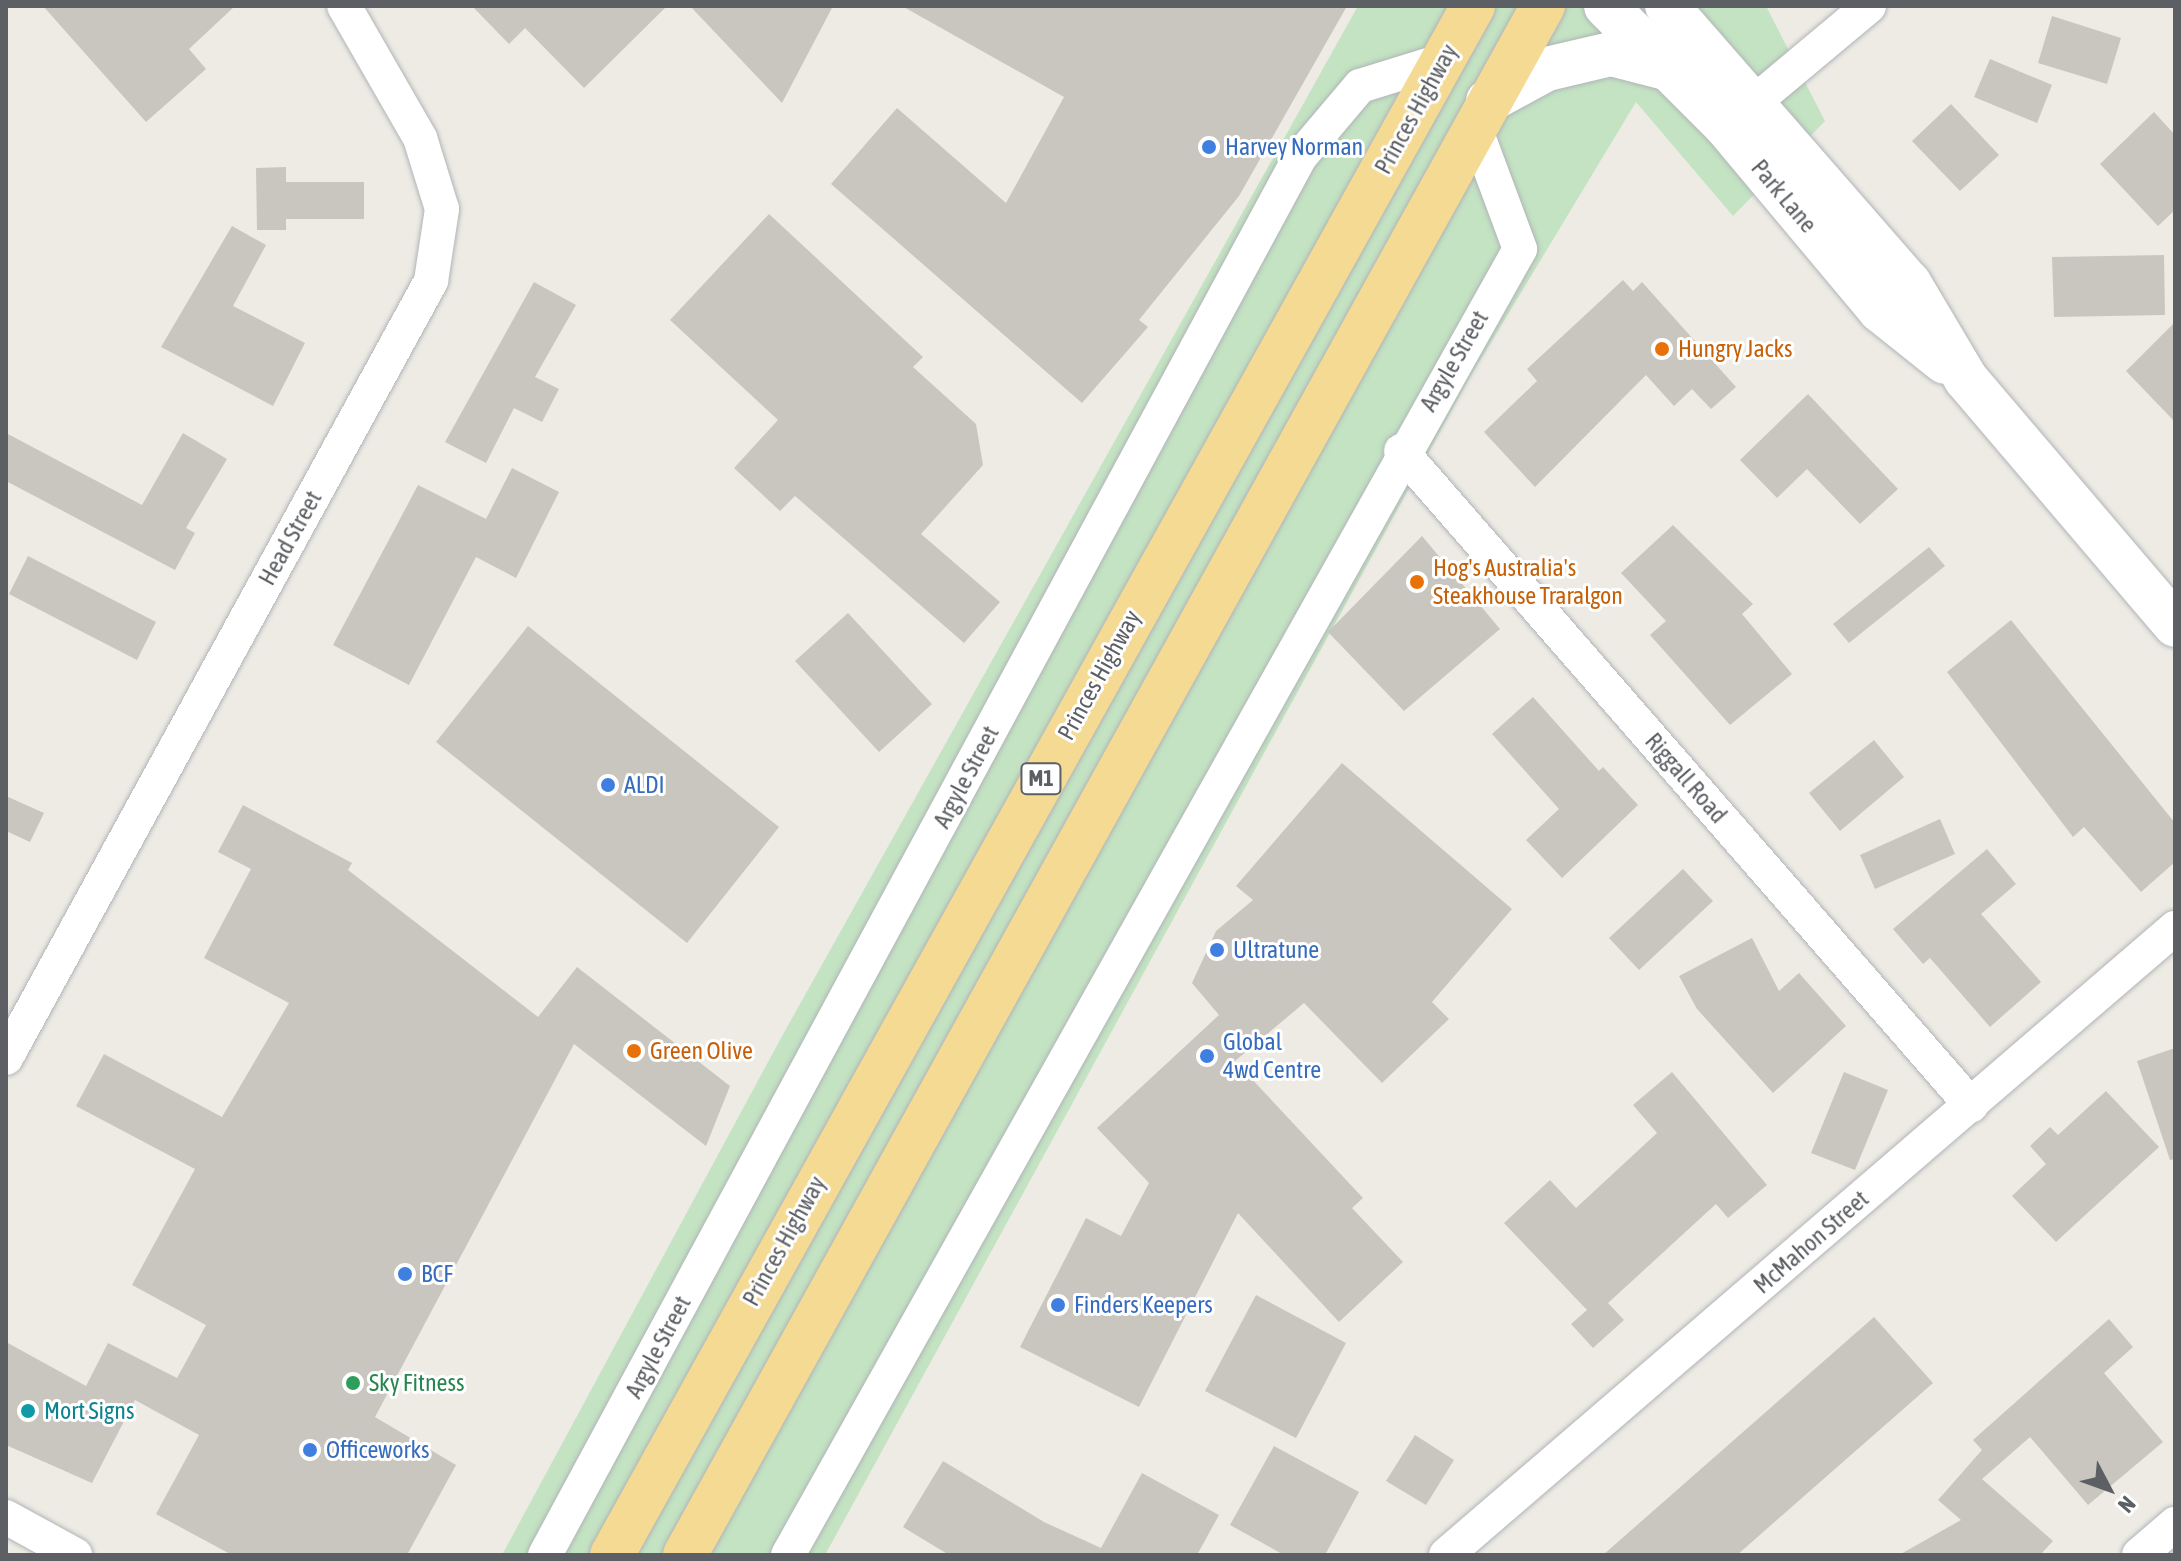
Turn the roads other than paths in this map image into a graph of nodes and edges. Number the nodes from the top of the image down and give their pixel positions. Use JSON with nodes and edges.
{"nodes":[{"id":1,"x":344,"y":6,"type":"edge"},
{"id":2,"x":1543,"y":6,"type":"edge"},
{"id":3,"x":1606,"y":6,"type":"edge"},
{"id":4,"x":1667,"y":6,"type":"edge"},
{"id":5,"x":1869,"y":6,"type":"edge"},
{"id":6,"x":1460,"y":25,"type":"edge"},
{"id":7,"x":1688,"y":40,"type":"edge"},
{"id":8,"x":1481,"y":113,"type":"junction"},
{"id":9,"x":1740,"y":114,"type":"junction"},
{"id":10,"x":1401,"y":451,"type":"junction"},
{"id":11,"x":2175,"y":625,"type":"edge"},
{"id":12,"x":2175,"y":928,"type":"edge"},
{"id":13,"x":6,"y":1058,"type":"edge"},
{"id":14,"x":1971,"y":1105,"type":"junction"},
{"id":15,"x":2175,"y":1524,"type":"edge"},
{"id":16,"x":21,"y":1535,"type":"edge"},
{"id":17,"x":75,"y":1555,"type":"edge"},
{"id":18,"x":545,"y":1555,"type":"edge"},
{"id":19,"x":612,"y":1555,"type":"edge"},
{"id":20,"x":685,"y":1555,"type":"edge"},
{"id":21,"x":788,"y":1555,"type":"edge"},
{"id":22,"x":1446,"y":1555,"type":"edge"},
{"id":23,"x":2139,"y":1555,"type":"edge"}],
"edges":[{"from":1,"to":13,"type":"street","name":"Head Street"},
{"from":2,"to":8,"type":"highway","number":"M1"},
{"from":3,"to":7,"type":"street","name":"Park Lane"},
{"from":4,"to":7,"type":"street","name":"Park Lane"},
{"from":5,"to":9,"type":"street"},
{"from":6,"to":18,"type":"street","name":"Argyle Street"},
{"from":6,"to":19,"type":"highway","name":"Princes Highway","number":"M1"},
{"from":7,"to":8,"type":"street"},
{"from":7,"to":9,"type":"street","name":"Park Lane"},
{"from":8,"to":10,"type":"street","name":"Argyle Street"},
{"from":8,"to":20,"type":"highway","number":"M1"},
{"from":9,"to":11,"type":"street","name":"Park Lane"},
{"from":10,"to":14,"type":"street","name":"Riggall Road"},
{"from":10,"to":21,"type":"street","name":"Argyle Street"},
{"from":12,"to":14,"type":"street","name":"McMahon Street"},
{"from":14,"to":22,"type":"street","name":"McMahon Street"},
{"from":15,"to":23,"type":"street"},
{"from":16,"to":17,"type":"street"}]}
